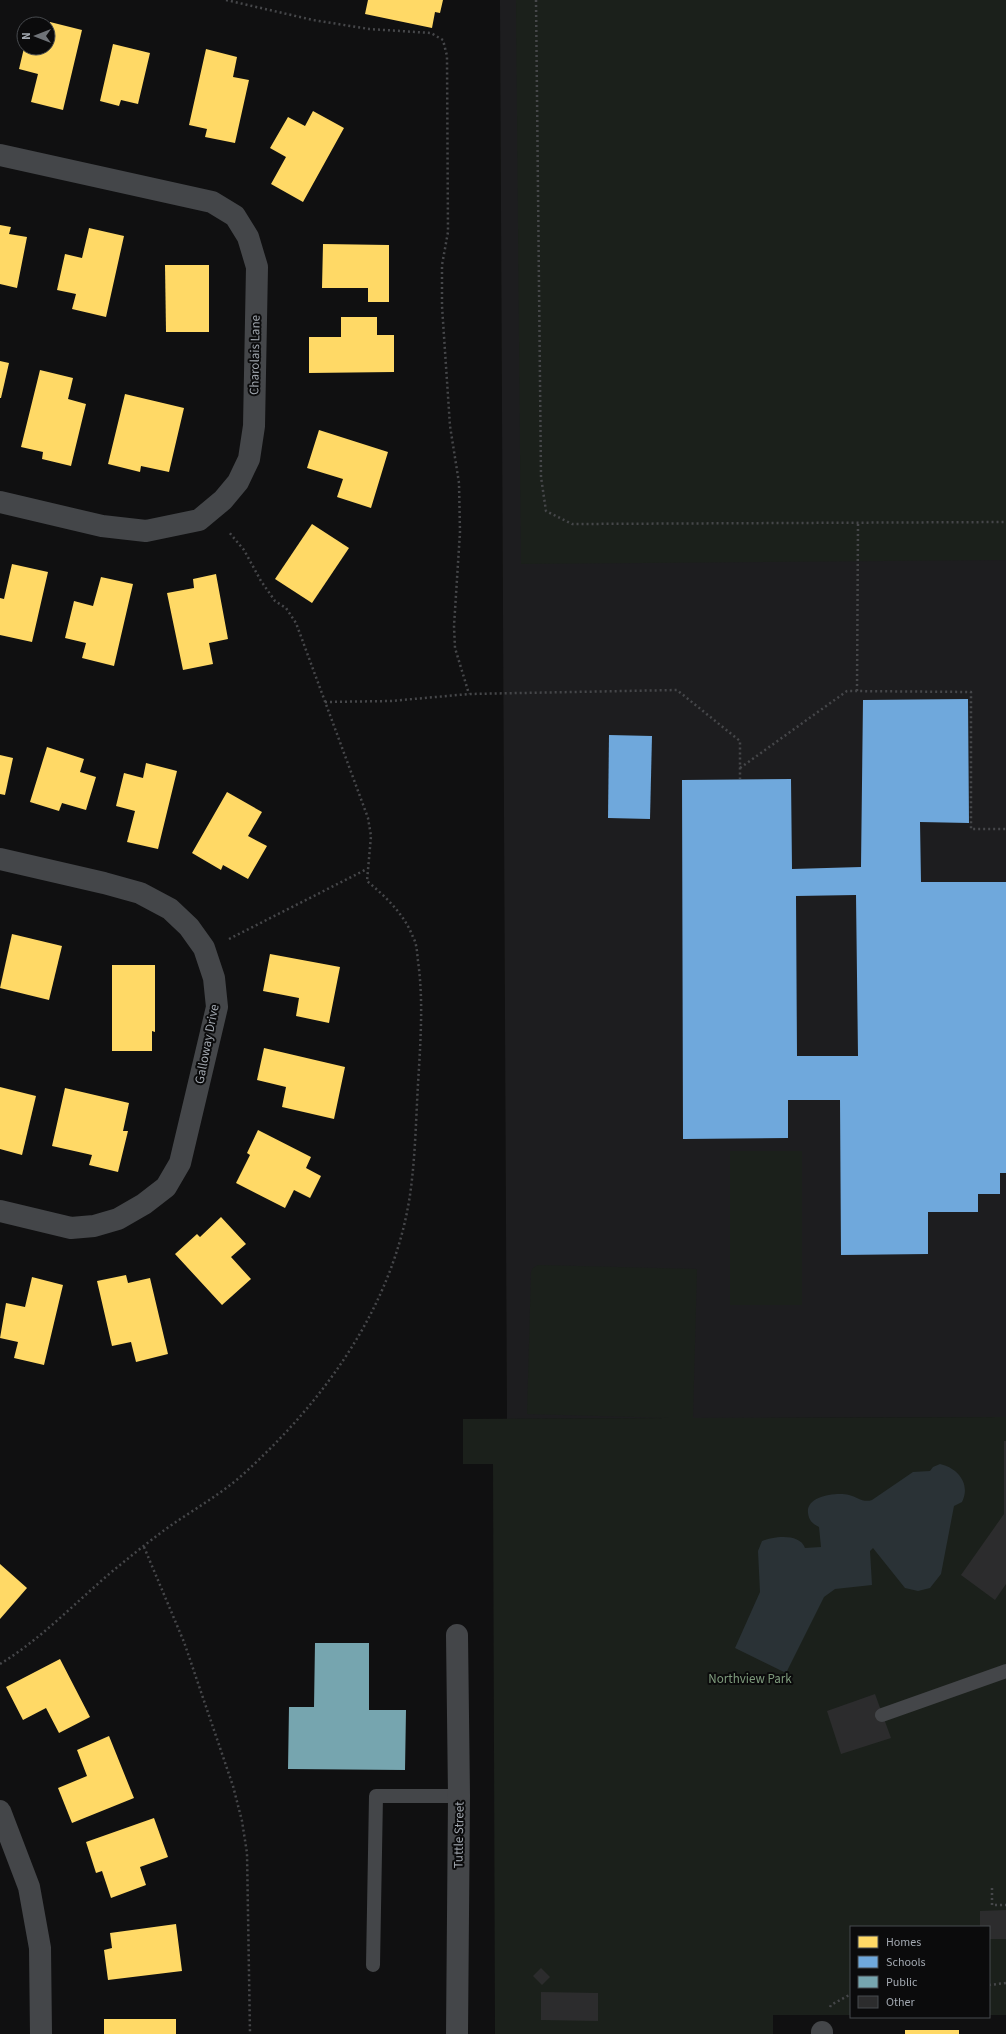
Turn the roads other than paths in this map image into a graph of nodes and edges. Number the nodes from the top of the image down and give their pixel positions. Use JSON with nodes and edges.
{"nodes":[{"id":1,"x":0,"y":155,"type":"edge"},
{"id":2,"x":0,"y":502,"type":"edge"},
{"id":3,"x":0,"y":859,"type":"edge"},
{"id":4,"x":0,"y":1211,"type":"edge"},
{"id":5,"x":457,"y":1635,"type":"dead end"},
{"id":6,"x":1006,"y":1671,"type":"edge"},
{"id":7,"x":882,"y":1715,"type":"dead end"},
{"id":8,"x":459,"y":1796,"type":"junction"},
{"id":9,"x":0,"y":1811,"type":"edge"},
{"id":10,"x":373,"y":1965,"type":"dead end"},
{"id":11,"x":40,"y":2034,"type":"edge"},
{"id":12,"x":457,"y":2034,"type":"edge"}],
"edges":[{"from":1,"to":2,"type":"street","name":"Charolais Lane"},
{"from":3,"to":4,"type":"street","name":"Galloway Drive"},
{"from":5,"to":8,"type":"street","name":"Tuttle Street"},
{"from":6,"to":7,"type":"lane"},
{"from":8,"to":10,"type":"lane"},
{"from":8,"to":12,"type":"street","name":"Tuttle Street"},
{"from":9,"to":11,"type":"street"}]}
